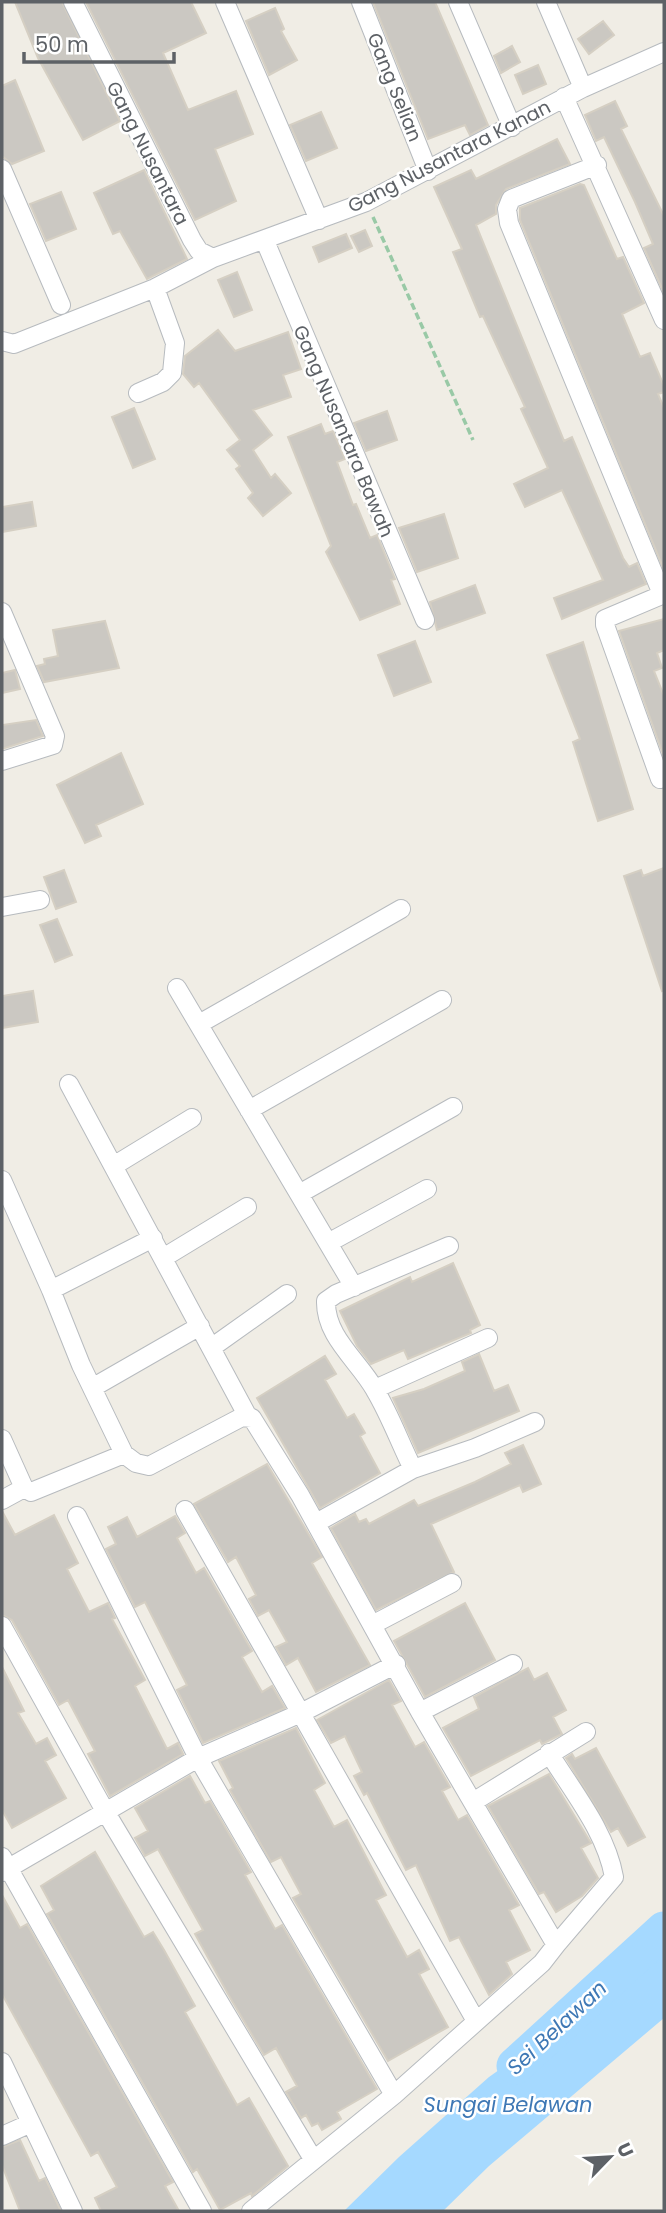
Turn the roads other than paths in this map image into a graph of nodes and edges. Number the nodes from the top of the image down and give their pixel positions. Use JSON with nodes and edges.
{"nodes":[{"id":1,"x":73,"y":2,"type":"edge"},
{"id":2,"x":225,"y":2,"type":"edge"},
{"id":3,"x":361,"y":2,"type":"edge"},
{"id":4,"x":458,"y":2,"type":"edge"},
{"id":5,"x":546,"y":2,"type":"edge"},
{"id":6,"x":664,"y":52,"type":"edge"},
{"id":7,"x":583,"y":88,"type":"junction"},
{"id":8,"x":564,"y":97,"type":"junction"},
{"id":9,"x":512,"y":127,"type":"junction"},
{"id":10,"x":597,"y":165,"type":"junction"},
{"id":11,"x":2,"y":169,"type":"edge"},
{"id":12,"x":428,"y":171,"type":"junction"},
{"id":13,"x":319,"y":220,"type":"junction"},
{"id":14,"x":265,"y":241,"type":"junction"},
{"id":15,"x":213,"y":258,"type":"junction"},
{"id":16,"x":155,"y":288,"type":"junction"},
{"id":17,"x":61,"y":305,"type":"dead end"},
{"id":18,"x":664,"y":320,"type":"edge"},
{"id":19,"x":2,"y":341,"type":"edge"},
{"id":20,"x":138,"y":393,"type":"dead end"},
{"id":21,"x":663,"y":594,"type":"edge"},
{"id":22,"x":2,"y":612,"type":"edge"},
{"id":23,"x":425,"y":620,"type":"dead end"},
{"id":24,"x":2,"y":761,"type":"edge"},
{"id":25,"x":660,"y":779,"type":"dead end"},
{"id":26,"x":40,"y":900,"type":"dead end"},
{"id":27,"x":2,"y":907,"type":"edge"},
{"id":28,"x":401,"y":909,"type":"dead end"},
{"id":29,"x":177,"y":988,"type":"dead end"},
{"id":30,"x":442,"y":1000,"type":"dead end"},
{"id":31,"x":199,"y":1024,"type":"junction"},
{"id":32,"x":69,"y":1084,"type":"dead end"},
{"id":33,"x":453,"y":1107,"type":"dead end"},
{"id":34,"x":249,"y":1110,"type":"junction"},
{"id":35,"x":192,"y":1118,"type":"dead end"},
{"id":36,"x":115,"y":1165,"type":"junction"},
{"id":37,"x":2,"y":1180,"type":"edge"},
{"id":38,"x":427,"y":1189,"type":"dead end"},
{"id":39,"x":299,"y":1194,"type":"junction"},
{"id":40,"x":247,"y":1207,"type":"dead end"},
{"id":41,"x":153,"y":1238,"type":"junction"},
{"id":42,"x":328,"y":1243,"type":"junction"},
{"id":43,"x":449,"y":1246,"type":"dead end"},
{"id":44,"x":163,"y":1258,"type":"junction"},
{"id":45,"x":354,"y":1287,"type":"junction"},
{"id":46,"x":51,"y":1290,"type":"junction"},
{"id":47,"x":287,"y":1294,"type":"dead end"},
{"id":48,"x":200,"y":1326,"type":"junction"},
{"id":49,"x":488,"y":1338,"type":"dead end"},
{"id":50,"x":211,"y":1348,"type":"junction"},
{"id":51,"x":93,"y":1388,"type":"junction"},
{"id":52,"x":375,"y":1389,"type":"junction"},
{"id":53,"x":247,"y":1415,"type":"junction"},
{"id":54,"x":535,"y":1422,"type":"dead end"},
{"id":55,"x":2,"y":1439,"type":"edge"},
{"id":56,"x":124,"y":1454,"type":"junction"},
{"id":57,"x":413,"y":1469,"type":"junction"},
{"id":58,"x":24,"y":1488,"type":"junction"},
{"id":59,"x":2,"y":1500,"type":"edge"},
{"id":60,"x":185,"y":1510,"type":"dead end"},
{"id":61,"x":77,"y":1516,"type":"dead end"},
{"id":62,"x":316,"y":1523,"type":"junction"},
{"id":63,"x":452,"y":1583,"type":"dead end"},
{"id":64,"x":372,"y":1625,"type":"junction"},
{"id":65,"x":2,"y":1626,"type":"edge"},
{"id":66,"x":396,"y":1664,"type":"junction"},
{"id":67,"x":513,"y":1664,"type":"dead end"},
{"id":68,"x":420,"y":1712,"type":"junction"},
{"id":69,"x":301,"y":1713,"type":"junction"},
{"id":70,"x":586,"y":1732,"type":"dead end"},
{"id":71,"x":549,"y":1754,"type":"junction"},
{"id":72,"x":198,"y":1758,"type":"junction"},
{"id":73,"x":473,"y":1802,"type":"junction"},
{"id":74,"x":105,"y":1811,"type":"junction"},
{"id":75,"x":4,"y":1866,"type":"edge"},
{"id":76,"x":556,"y":1945,"type":"junction"},
{"id":77,"x":476,"y":2021,"type":"junction"},
{"id":78,"x":2,"y":2062,"type":"edge"},
{"id":79,"x":394,"y":2095,"type":"junction"},
{"id":80,"x":31,"y":2123,"type":"junction"},
{"id":81,"x":2,"y":2136,"type":"edge"},
{"id":82,"x":313,"y":2159,"type":"junction"},
{"id":83,"x":73,"y":2211,"type":"edge"},
{"id":84,"x":202,"y":2211,"type":"edge"},
{"id":85,"x":251,"y":2211,"type":"edge"}],
"edges":[{"from":1,"to":15,"type":"street","name":"Gang Nusantara"},
{"from":2,"to":13,"type":"street"},
{"from":3,"to":12,"type":"street","name":"Gang Selian"},
{"from":4,"to":9,"type":"street"},
{"from":5,"to":7,"type":"street"},
{"from":6,"to":7,"type":"street","name":"Gang Nusantara Kanan"},
{"from":7,"to":8,"type":"street","name":"Gang Nusantara Kanan"},
{"from":8,"to":9,"type":"street","name":"Gang Nusantara Kanan"},
{"from":8,"to":10,"type":"street"},
{"from":9,"to":12,"type":"street","name":"Gang Nusantara Kanan"},
{"from":10,"to":18,"type":"street"},
{"from":10,"to":21,"type":"street"},
{"from":11,"to":17,"type":"street"},
{"from":12,"to":13,"type":"street","name":"Gang Nusantara Kanan"},
{"from":13,"to":14,"type":"street","name":"Gang Nusantara Kanan"},
{"from":14,"to":15,"type":"street","name":"Gang Nusantara Kanan"},
{"from":14,"to":23,"type":"street","name":"Gang Nusantara Bawah"},
{"from":15,"to":16,"type":"street","name":"Gang Nusantara Kanan"},
{"from":16,"to":19,"type":"street","name":"Gang Nusantara Kanan"},
{"from":16,"to":20,"type":"street"},
{"from":21,"to":25,"type":"street"},
{"from":22,"to":24,"type":"street"},
{"from":26,"to":27,"type":"street"},
{"from":28,"to":31,"type":"street"},
{"from":29,"to":31,"type":"street"},
{"from":30,"to":34,"type":"street"},
{"from":31,"to":34,"type":"street"},
{"from":32,"to":36,"type":"street"},
{"from":33,"to":39,"type":"street"},
{"from":34,"to":39,"type":"street"},
{"from":35,"to":36,"type":"street"},
{"from":36,"to":41,"type":"street"},
{"from":37,"to":46,"type":"street"},
{"from":38,"to":42,"type":"street"},
{"from":39,"to":42,"type":"street"},
{"from":40,"to":44,"type":"street"},
{"from":41,"to":44,"type":"street"},
{"from":41,"to":46,"type":"street"},
{"from":42,"to":45,"type":"street"},
{"from":43,"to":45,"type":"street"},
{"from":44,"to":48,"type":"street"},
{"from":45,"to":52,"type":"street"},
{"from":46,"to":51,"type":"street"},
{"from":47,"to":50,"type":"street"},
{"from":48,"to":50,"type":"street"},
{"from":48,"to":51,"type":"street"},
{"from":49,"to":52,"type":"street"},
{"from":50,"to":53,"type":"street"},
{"from":51,"to":56,"type":"street"},
{"from":52,"to":57,"type":"street"},
{"from":53,"to":56,"type":"street"},
{"from":53,"to":62,"type":"street"},
{"from":54,"to":57,"type":"street"},
{"from":55,"to":58,"type":"street"},
{"from":56,"to":58,"type":"street"},
{"from":57,"to":62,"type":"street"},
{"from":58,"to":59,"type":"street"},
{"from":60,"to":69,"type":"street"},
{"from":61,"to":72,"type":"street"},
{"from":62,"to":64,"type":"street"},
{"from":63,"to":64,"type":"street"},
{"from":64,"to":66,"type":"street"},
{"from":65,"to":74,"type":"street"},
{"from":66,"to":68,"type":"street"},
{"from":66,"to":69,"type":"street"},
{"from":67,"to":68,"type":"street"},
{"from":68,"to":73,"type":"street"},
{"from":69,"to":72,"type":"street"},
{"from":69,"to":77,"type":"street"},
{"from":70,"to":71,"type":"street"},
{"from":71,"to":73,"type":"street"},
{"from":71,"to":76,"type":"street"},
{"from":72,"to":74,"type":"street"},
{"from":72,"to":79,"type":"street"},
{"from":73,"to":76,"type":"street"},
{"from":74,"to":75,"type":"street"},
{"from":74,"to":82,"type":"street"},
{"from":75,"to":84,"type":"street"},
{"from":76,"to":77,"type":"street"},
{"from":77,"to":79,"type":"street"},
{"from":78,"to":80,"type":"street"},
{"from":79,"to":82,"type":"street"},
{"from":80,"to":81,"type":"street"},
{"from":80,"to":83,"type":"street"},
{"from":82,"to":85,"type":"street"}]}
